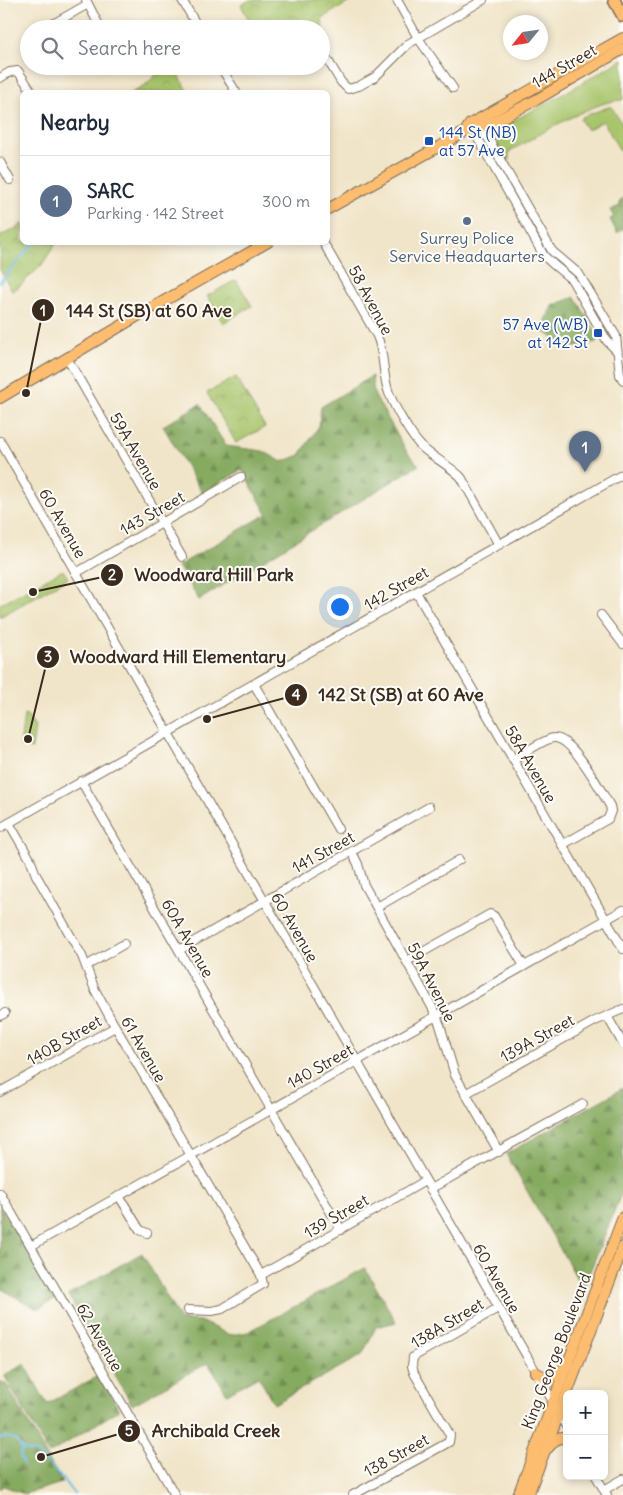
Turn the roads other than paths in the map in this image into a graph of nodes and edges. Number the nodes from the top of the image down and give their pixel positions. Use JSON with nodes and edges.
{"nodes":[{"id":1,"x":182,"y":0,"type":"edge"},
{"id":2,"x":397,"y":0,"type":"edge"},
{"id":3,"x":483,"y":0,"type":"edge"},
{"id":4,"x":614,"y":0,"type":"edge"},
{"id":5,"x":87,"y":2,"type":"edge"},
{"id":6,"x":623,"y":16,"type":"edge"},
{"id":7,"x":58,"y":20,"type":"edge"},
{"id":8,"x":96,"y":20,"type":"edge"},
{"id":9,"x":194,"y":20,"type":"edge"},
{"id":10,"x":418,"y":38,"type":"junction"},
{"id":11,"x":623,"y":38,"type":"edge"},
{"id":12,"x":623,"y":49,"type":"edge"},
{"id":13,"x":330,"y":65,"type":"edge"},
{"id":14,"x":20,"y":74,"type":"edge"},
{"id":15,"x":21,"y":75,"type":"edge"},
{"id":16,"x":226,"y":75,"type":"edge"},
{"id":17,"x":0,"y":78,"type":"edge"},
{"id":18,"x":453,"y":88,"type":"dead end"},
{"id":19,"x":31,"y":90,"type":"edge"},
{"id":20,"x":235,"y":90,"type":"edge"},
{"id":21,"x":474,"y":127,"type":"junction"},
{"id":22,"x":0,"y":162,"type":"edge"},
{"id":23,"x":10,"y":180,"type":"dead end"},
{"id":24,"x":330,"y":208,"type":"edge"},
{"id":25,"x":263,"y":245,"type":"edge"},
{"id":26,"x":325,"y":245,"type":"edge"},
{"id":27,"x":66,"y":358,"type":"junction"},
{"id":28,"x":623,"y":380,"type":"edge"},
{"id":29,"x":0,"y":398,"type":"edge"},
{"id":30,"x":0,"y":441,"type":"edge"},
{"id":31,"x":623,"y":474,"type":"edge"},
{"id":32,"x":241,"y":477,"type":"dead end"},
{"id":33,"x":162,"y":522,"type":"junction"},
{"id":34,"x":499,"y":545,"type":"junction"},
{"id":35,"x":182,"y":557,"type":"dead end"},
{"id":36,"x":76,"y":573,"type":"junction"},
{"id":37,"x":416,"y":592,"type":"junction"},
{"id":38,"x":601,"y":615,"type":"dead end"},
{"id":39,"x":623,"y":644,"type":"edge"},
{"id":40,"x":254,"y":684,"type":"junction"},
{"id":41,"x":167,"y":732,"type":"junction"},
{"id":42,"x":513,"y":760,"type":"junction"},
{"id":43,"x":81,"y":781,"type":"junction"},
{"id":44,"x":429,"y":807,"type":"dead end"},
{"id":45,"x":9,"y":823,"type":"junction"},
{"id":46,"x":0,"y":828,"type":"edge"},
{"id":47,"x":338,"y":829,"type":"dead end"},
{"id":48,"x":562,"y":845,"type":"junction"},
{"id":49,"x":352,"y":852,"type":"junction"},
{"id":50,"x":460,"y":860,"type":"dead end"},
{"id":51,"x":264,"y":901,"type":"junction"},
{"id":52,"x":377,"y":907,"type":"junction"},
{"id":53,"x":623,"y":910,"type":"edge"},
{"id":54,"x":606,"y":920,"type":"junction"},
{"id":55,"x":124,"y":944,"type":"dead end"},
{"id":56,"x":623,"y":949,"type":"edge"},
{"id":57,"x":179,"y":950,"type":"junction"},
{"id":58,"x":407,"y":961,"type":"junction"},
{"id":59,"x":86,"y":966,"type":"junction"},
{"id":60,"x":524,"y":966,"type":"junction"},
{"id":61,"x":623,"y":1009,"type":"edge"},
{"id":62,"x":436,"y":1016,"type":"junction"},
{"id":63,"x":608,"y":1016,"type":"junction"},
{"id":64,"x":116,"y":1027,"type":"junction"},
{"id":65,"x":623,"y":1044,"type":"edge"},
{"id":66,"x":356,"y":1061,"type":"junction"},
{"id":67,"x":0,"y":1092,"type":"edge"},
{"id":68,"x":465,"y":1094,"type":"junction"},
{"id":69,"x":583,"y":1104,"type":"dead end"},
{"id":70,"x":271,"y":1109,"type":"junction"},
{"id":71,"x":499,"y":1152,"type":"junction"},
{"id":72,"x":192,"y":1156,"type":"junction"},
{"id":73,"x":425,"y":1181,"type":"junction"},
{"id":74,"x":430,"y":1189,"type":"junction"},
{"id":75,"x":0,"y":1193,"type":"edge"},
{"id":76,"x":119,"y":1196,"type":"junction"},
{"id":77,"x":623,"y":1217,"type":"edge"},
{"id":78,"x":341,"y":1230,"type":"junction"},
{"id":79,"x":147,"y":1233,"type":"dead end"},
{"id":80,"x":31,"y":1246,"type":"junction"},
{"id":81,"x":623,"y":1247,"type":"edge"},
{"id":82,"x":261,"y":1275,"type":"junction"},
{"id":83,"x":498,"y":1308,"type":"junction"},
{"id":84,"x":188,"y":1310,"type":"dead end"},
{"id":85,"x":568,"y":1366,"type":"junction"},
{"id":86,"x":535,"y":1372,"type":"junction"},
{"id":87,"x":553,"y":1403,"type":"junction"},
{"id":88,"x":559,"y":1413,"type":"junction"},
{"id":89,"x":563,"y":1420,"type":"edge"},
{"id":90,"x":450,"y":1438,"type":"joint"},
{"id":91,"x":563,"y":1438,"type":"edge"},
{"id":92,"x":544,"y":1453,"type":"junction"},
{"id":93,"x":623,"y":1479,"type":"edge"},
{"id":94,"x":598,"y":1480,"type":"edge"},
{"id":95,"x":605,"y":1492,"type":"edge"},
{"id":96,"x":175,"y":1495,"type":"edge"},
{"id":97,"x":353,"y":1495,"type":"edge"},
{"id":98,"x":518,"y":1495,"type":"edge"},
{"id":99,"x":528,"y":1495,"type":"edge"}],
"edges":[{"from":1,"to":9,"type":"street"},
{"from":2,"to":10,"type":"street"},
{"from":3,"to":10,"type":"street"},
{"from":4,"to":6,"type":"highway"},
{"from":5,"to":7,"type":"street"},
{"from":5,"to":8,"type":"street"},
{"from":10,"to":13,"type":"street"},
{"from":10,"to":18,"type":"street"},
{"from":11,"to":21,"type":"main road","name":"144 Street"},
{"from":12,"to":21,"type":"main road","name":"144 Street"},
{"from":14,"to":17,"type":"street"},
{"from":15,"to":19,"type":"street"},
{"from":16,"to":20,"type":"street"},
{"from":21,"to":24,"type":"main road","name":"144 Street"},
{"from":21,"to":28,"type":"street"},
{"from":22,"to":23,"type":"street"},
{"from":25,"to":27,"type":"main road"},
{"from":26,"to":34,"type":"street","name":"58 Avenue"},
{"from":27,"to":29,"type":"main road"},
{"from":27,"to":33,"type":"street","name":"59A Avenue"},
{"from":30,"to":36,"type":"street","name":"60 Avenue"},
{"from":31,"to":34,"type":"street","name":"142 Street"},
{"from":32,"to":33,"type":"street","name":"143 Street"},
{"from":33,"to":35,"type":"street","name":"59A Avenue"},
{"from":33,"to":36,"type":"street","name":"143 Street"},
{"from":34,"to":37,"type":"street","name":"142 Street"},
{"from":36,"to":41,"type":"street","name":"60 Avenue"},
{"from":37,"to":40,"type":"street","name":"142 Street"},
{"from":37,"to":42,"type":"street","name":"58A Avenue"},
{"from":38,"to":39,"type":"street"},
{"from":40,"to":41,"type":"street","name":"142 Street"},
{"from":40,"to":47,"type":"street"},
{"from":41,"to":43,"type":"street","name":"142 Street"},
{"from":41,"to":51,"type":"street","name":"60 Avenue"},
{"from":42,"to":48,"type":"street","name":"58A Avenue"},
{"from":42,"to":48,"type":"street"},
{"from":43,"to":45,"type":"street","name":"142 Street"},
{"from":43,"to":57,"type":"street","name":"60A Avenue"},
{"from":44,"to":49,"type":"street","name":"141 Street"},
{"from":45,"to":46,"type":"street","name":"142 Street"},
{"from":45,"to":59,"type":"street","name":"61 Avenue"},
{"from":48,"to":54,"type":"street","name":"58A Avenue"},
{"from":49,"to":51,"type":"street","name":"141 Street"},
{"from":49,"to":52,"type":"street","name":"59A Avenue"},
{"from":50,"to":52,"type":"street"},
{"from":51,"to":57,"type":"street","name":"141 Street"},
{"from":51,"to":66,"type":"street","name":"60 Avenue"},
{"from":52,"to":58,"type":"street","name":"59A Avenue"},
{"from":53,"to":54,"type":"street","name":"140 Street"},
{"from":54,"to":56,"type":"street","name":"58A Avenue"},
{"from":54,"to":60,"type":"street","name":"140 Street"},
{"from":55,"to":59,"type":"street"},
{"from":57,"to":70,"type":"street","name":"60A Avenue"},
{"from":58,"to":60,"type":"street"},
{"from":58,"to":62,"type":"street","name":"59A Avenue"},
{"from":59,"to":64,"type":"street","name":"61 Avenue"},
{"from":60,"to":62,"type":"street","name":"140 Street"},
{"from":61,"to":63,"type":"street","name":"139A Street"},
{"from":62,"to":66,"type":"street","name":"140 Street"},
{"from":62,"to":68,"type":"street","name":"59A Avenue"},
{"from":63,"to":65,"type":"street"},
{"from":63,"to":68,"type":"street","name":"139A Street"},
{"from":64,"to":67,"type":"street","name":"140B Street"},
{"from":64,"to":72,"type":"street","name":"61 Avenue"},
{"from":66,"to":70,"type":"street","name":"140 Street"},
{"from":66,"to":73,"type":"street","name":"60 Avenue"},
{"from":68,"to":71,"type":"street","name":"59A Avenue"},
{"from":69,"to":71,"type":"street"},
{"from":70,"to":72,"type":"street","name":"140 Street"},
{"from":70,"to":78,"type":"street","name":"60A Avenue"},
{"from":71,"to":74,"type":"street"},
{"from":72,"to":76,"type":"street","name":"140 Street"},
{"from":72,"to":82,"type":"street","name":"61 Avenue"},
{"from":73,"to":74,"type":"street","name":"60 Avenue"},
{"from":73,"to":78,"type":"street","name":"139 Street"},
{"from":74,"to":83,"type":"street","name":"60 Avenue"},
{"from":75,"to":80,"type":"street","name":"62 Avenue"},
{"from":76,"to":79,"type":"street"},
{"from":76,"to":80,"type":"street","name":"140 Street"},
{"from":77,"to":85,"type":"main road","name":"King George Boulevard"},
{"from":78,"to":82,"type":"street","name":"139 Street"},
{"from":80,"to":96,"type":"street","name":"62 Avenue"},
{"from":81,"to":88,"type":"main road","name":"King George Boulevard"},
{"from":82,"to":84,"type":"street","name":"61 Avenue"},
{"from":83,"to":86,"type":"street","name":"60 Avenue"},
{"from":83,"to":90,"type":"street","name":"138A Street"},
{"from":85,"to":86,"type":"main road"},
{"from":85,"to":87,"type":"main road","name":"King George Boulevard"},
{"from":86,"to":87,"type":"street","name":"60 Avenue"},
{"from":87,"to":88,"type":"street","name":"60 Avenue"},
{"from":87,"to":98,"type":"main road","name":"King George Boulevard"},
{"from":88,"to":89,"type":"street","name":"60 Avenue"},
{"from":88,"to":92,"type":"main road","name":"King George Boulevard"},
{"from":90,"to":97,"type":"street","name":"138 Street"},
{"from":91,"to":92,"type":"main road"},
{"from":92,"to":99,"type":"main road","name":"King George Boulevard"},
{"from":93,"to":95,"type":"street"},
{"from":94,"to":95,"type":"street"}]}
